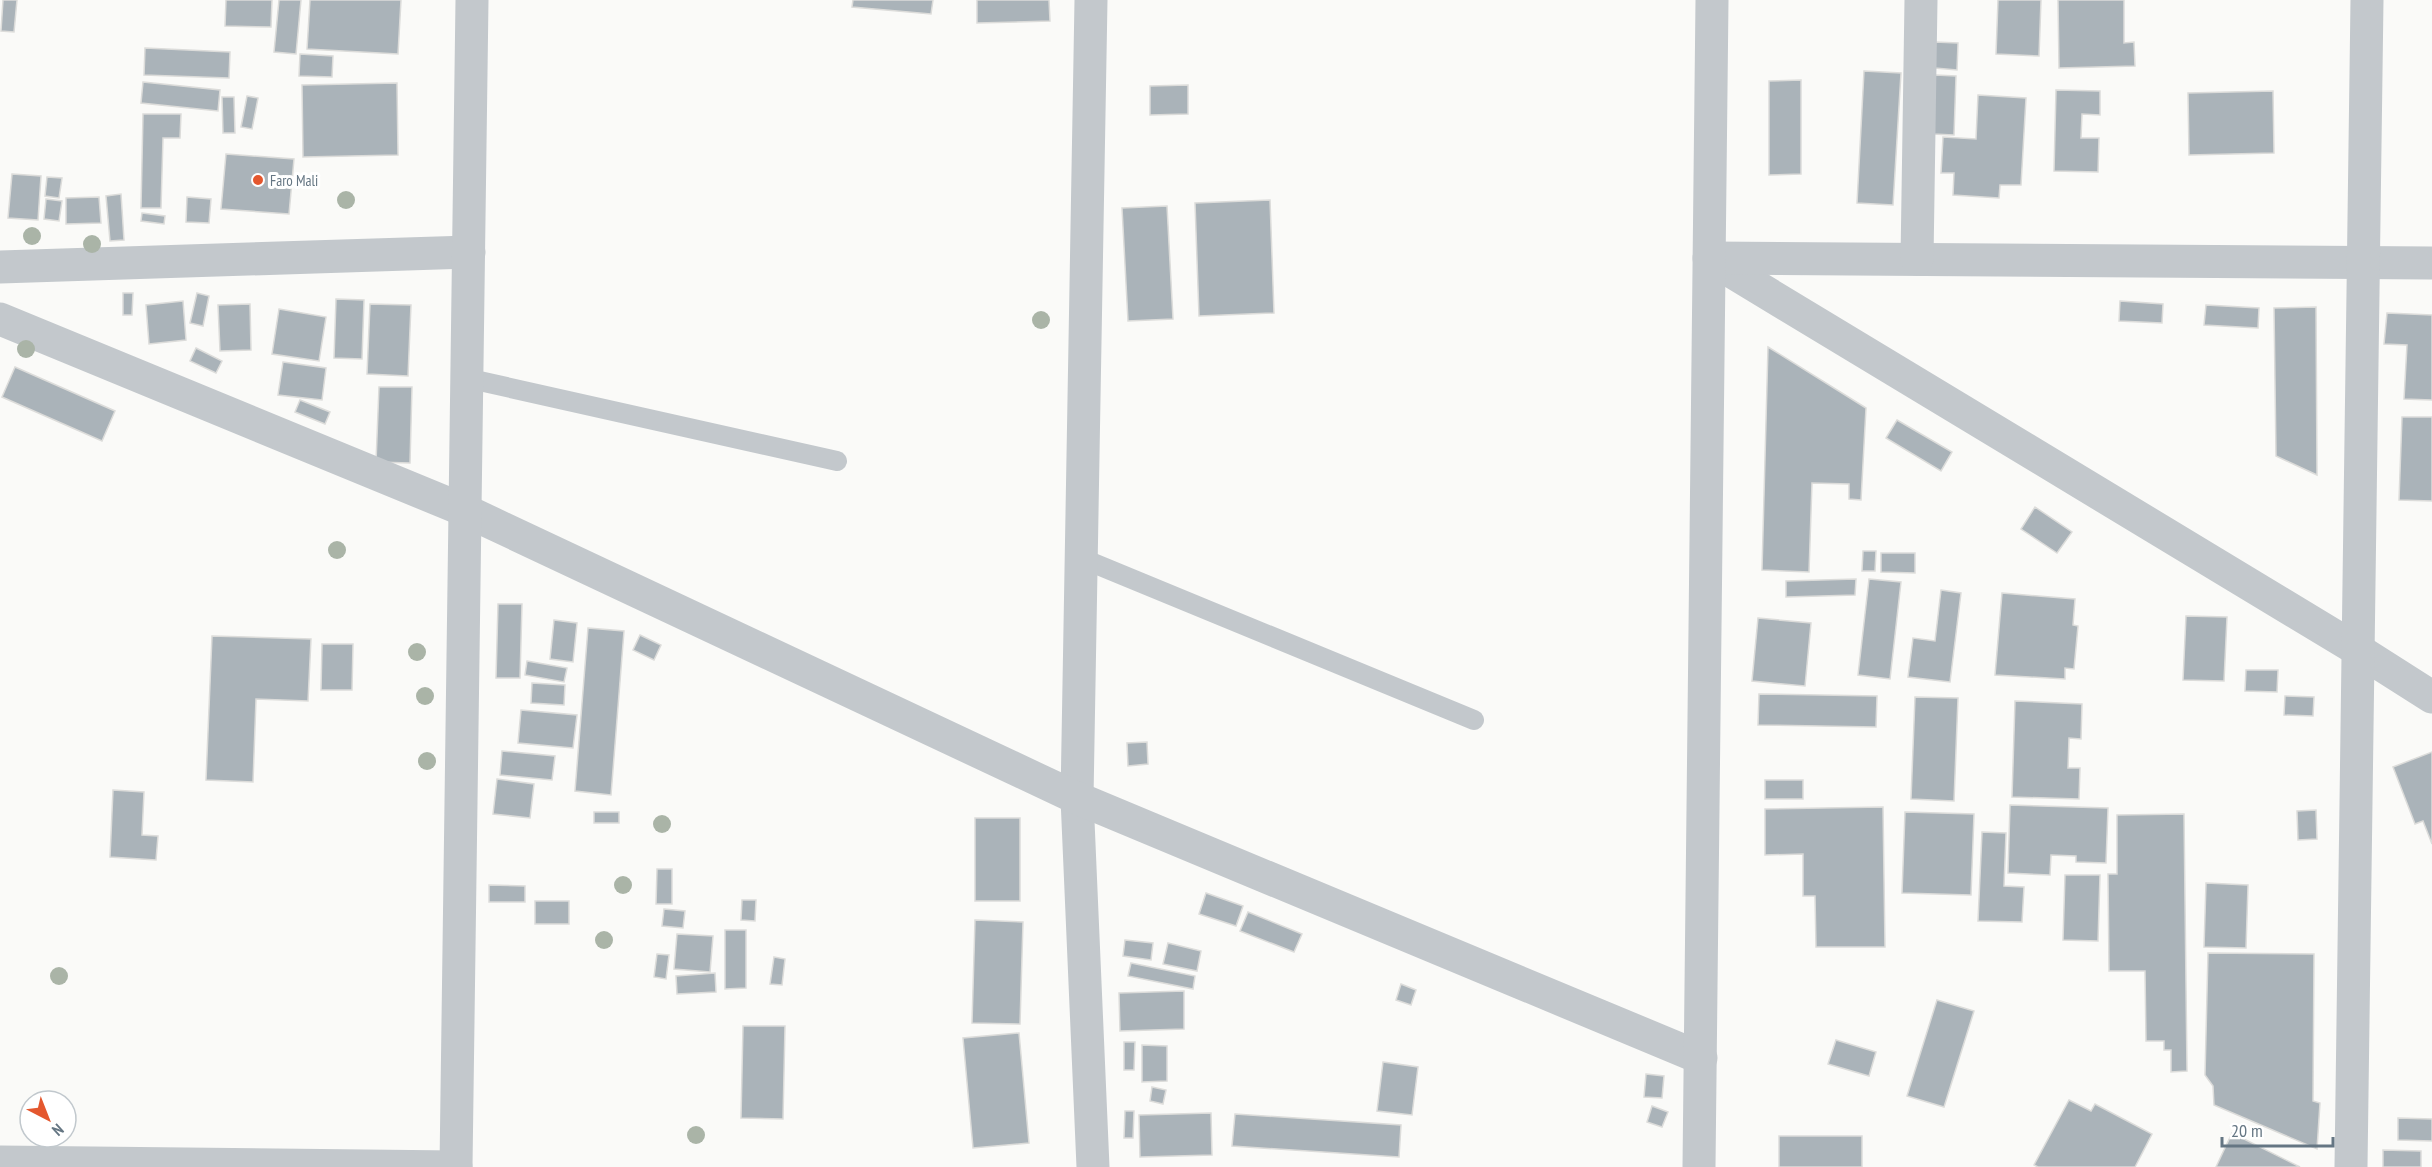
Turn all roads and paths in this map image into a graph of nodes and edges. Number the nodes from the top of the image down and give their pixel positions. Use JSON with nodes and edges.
{"nodes":[{"id":1,"x":472,"y":0,"type":"edge"},
{"id":2,"x":1091,"y":0,"type":"edge"},
{"id":3,"x":1712,"y":0,"type":"edge"},
{"id":4,"x":1921,"y":0,"type":"edge"},
{"id":5,"x":2367,"y":0,"type":"edge"},
{"id":6,"x":469,"y":252,"type":"junction"},
{"id":7,"x":1709,"y":258,"type":"junction"},
{"id":8,"x":1917,"y":259,"type":"junction"},
{"id":9,"x":2363,"y":262,"type":"junction"},
{"id":10,"x":2432,"y":263,"type":"edge"},
{"id":11,"x":0,"y":267,"type":"edge"},
{"id":12,"x":0,"y":319,"type":"edge"},
{"id":13,"x":466,"y":378,"type":"junction"},
{"id":14,"x":837,"y":460,"type":"dead end"},
{"id":15,"x":464,"y":510,"type":"junction"},
{"id":16,"x":1081,"y":558,"type":"junction"},
{"id":17,"x":2358,"y":650,"type":"junction"},
{"id":18,"x":2432,"y":697,"type":"edge"},
{"id":19,"x":1474,"y":720,"type":"dead end"},
{"id":20,"x":1077,"y":798,"type":"junction"},
{"id":21,"x":1701,"y":1058,"type":"junction"},
{"id":22,"x":0,"y":1162,"type":"edge"},
{"id":23,"x":456,"y":1167,"type":"edge"},
{"id":24,"x":1092,"y":1167,"type":"edge"},
{"id":25,"x":1699,"y":1167,"type":"edge"},
{"id":26,"x":2351,"y":1167,"type":"edge"}],
"edges":[{"from":1,"to":6,"type":"street"},
{"from":2,"to":16,"type":"street"},
{"from":3,"to":7,"type":"street"},
{"from":4,"to":8,"type":"street"},
{"from":5,"to":9,"type":"street"},
{"from":6,"to":11,"type":"street"},
{"from":6,"to":13,"type":"street"},
{"from":7,"to":8,"type":"street"},
{"from":7,"to":17,"type":"street"},
{"from":7,"to":21,"type":"street"},
{"from":8,"to":9,"type":"street"},
{"from":9,"to":10,"type":"street"},
{"from":9,"to":17,"type":"street"},
{"from":12,"to":15,"type":"street"},
{"from":13,"to":14,"type":"lane"},
{"from":13,"to":15,"type":"street"},
{"from":15,"to":20,"type":"street"},
{"from":15,"to":23,"type":"street"},
{"from":16,"to":19,"type":"lane"},
{"from":16,"to":20,"type":"street"},
{"from":17,"to":18,"type":"street"},
{"from":17,"to":26,"type":"street"},
{"from":20,"to":21,"type":"street"},
{"from":20,"to":24,"type":"street"},
{"from":21,"to":25,"type":"street"},
{"from":22,"to":23,"type":"street"}]}
